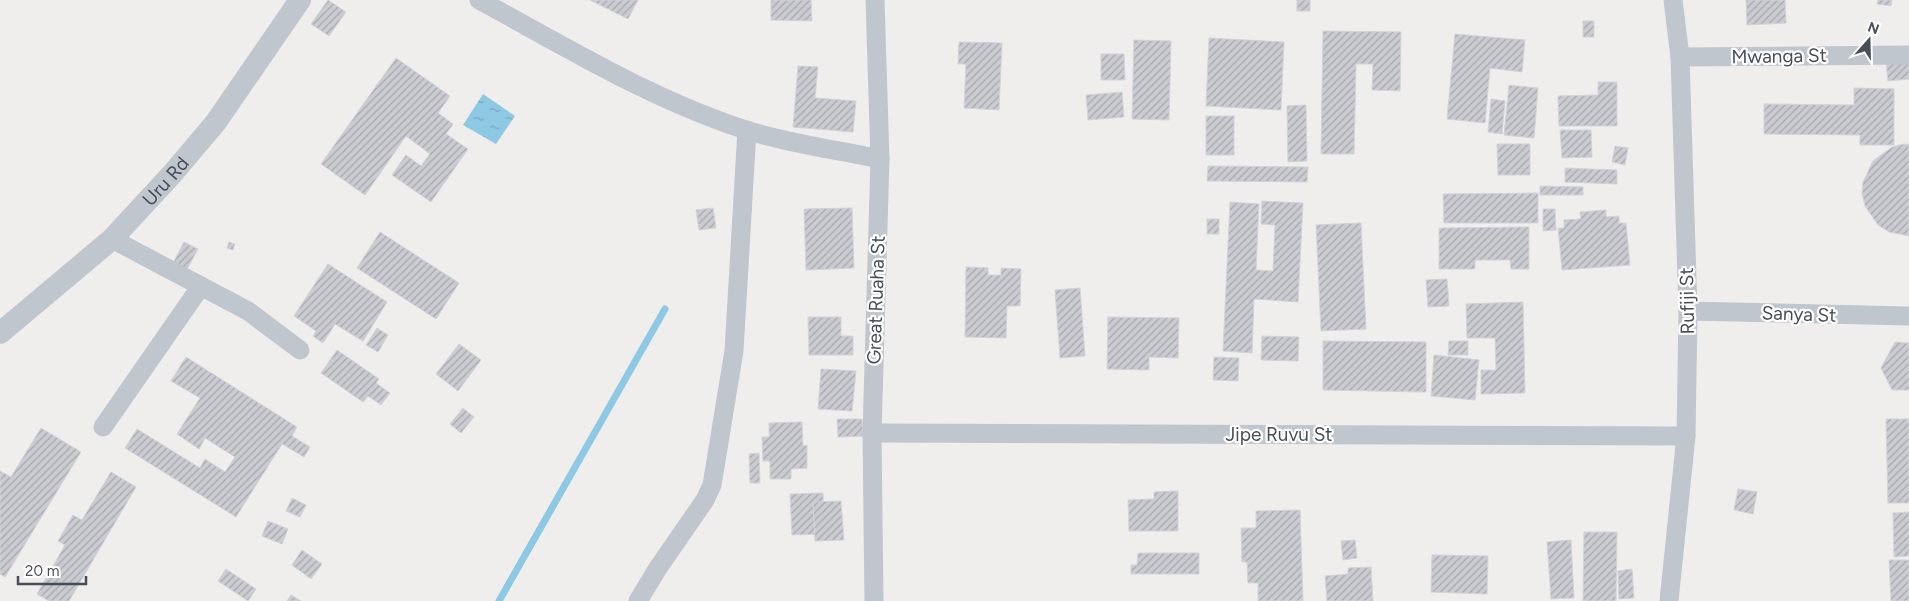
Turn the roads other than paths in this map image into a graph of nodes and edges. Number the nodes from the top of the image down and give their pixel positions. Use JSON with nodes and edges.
{"nodes":[{"id":1,"x":480,"y":0,"type":"edge"},
{"id":2,"x":875,"y":0,"type":"edge"},
{"id":3,"x":1673,"y":0,"type":"edge"},
{"id":4,"x":298,"y":1,"type":"edge"},
{"id":5,"x":1909,"y":55,"type":"edge"},
{"id":6,"x":1680,"y":57,"type":"junction"},
{"id":7,"x":747,"y":130,"type":"junction"},
{"id":8,"x":880,"y":159,"type":"junction"},
{"id":9,"x":112,"y":239,"type":"junction"},
{"id":10,"x":201,"y":286,"type":"junction"},
{"id":11,"x":1688,"y":310,"type":"junction"},
{"id":12,"x":1909,"y":316,"type":"edge"},
{"id":13,"x":0,"y":333,"type":"edge"},
{"id":14,"x":300,"y":350,"type":"dead end"},
{"id":15,"x":103,"y":427,"type":"dead end"},
{"id":16,"x":872,"y":433,"type":"junction"},
{"id":17,"x":1686,"y":436,"type":"junction"},
{"id":18,"x":638,"y":601,"type":"edge"},
{"id":19,"x":874,"y":601,"type":"edge"},
{"id":20,"x":1669,"y":601,"type":"edge"}],
"edges":[{"from":1,"to":7,"type":"street"},
{"from":2,"to":8,"type":"street","name":"Great Ruaha St"},
{"from":3,"to":6,"type":"street","name":"Rufiji St"},
{"from":4,"to":9,"type":"street","name":"Uru Rd"},
{"from":5,"to":6,"type":"street","name":"Mwanga St"},
{"from":6,"to":11,"type":"street","name":"Rufiji St"},
{"from":7,"to":8,"type":"street"},
{"from":7,"to":18,"type":"street"},
{"from":8,"to":16,"type":"street","name":"Great Ruaha St"},
{"from":9,"to":10,"type":"street"},
{"from":9,"to":13,"type":"street","name":"Uru Rd"},
{"from":10,"to":14,"type":"street"},
{"from":10,"to":15,"type":"street"},
{"from":11,"to":12,"type":"street","name":"Sanya St"},
{"from":11,"to":17,"type":"street","name":"Rufiji St"},
{"from":16,"to":17,"type":"street","name":"Jipe Ruvu St"},
{"from":16,"to":19,"type":"street","name":"Great Ruaha St"},
{"from":17,"to":20,"type":"street","name":"Rufiji St"}]}
